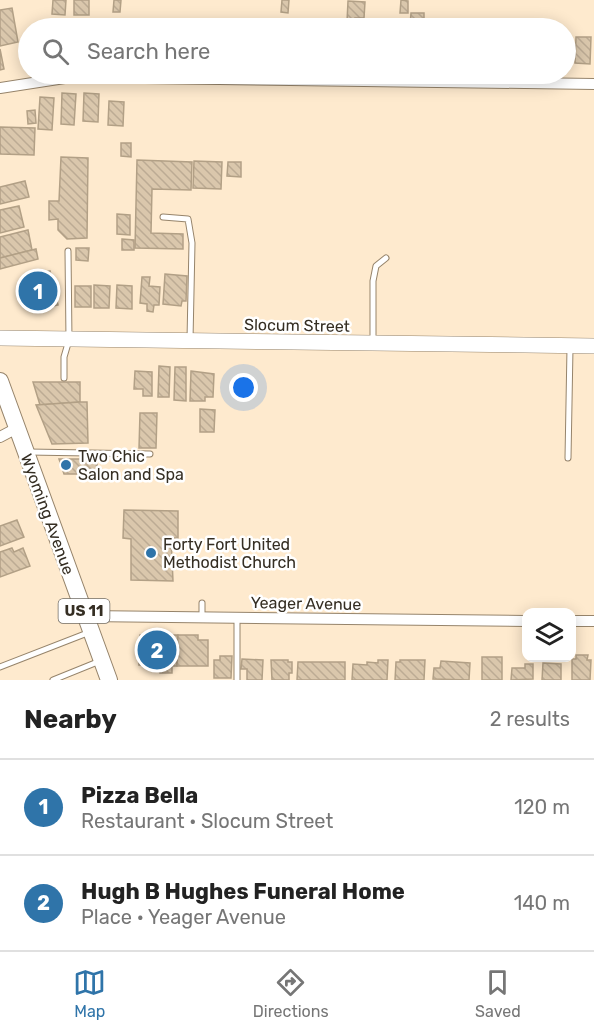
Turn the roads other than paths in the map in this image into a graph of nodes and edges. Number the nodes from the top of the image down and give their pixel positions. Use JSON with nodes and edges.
{"nodes":[{"id":1,"x":26,"y":84,"type":"edge"},
{"id":2,"x":576,"y":84,"type":"edge"},
{"id":3,"x":594,"y":84,"type":"edge"},
{"id":4,"x":0,"y":88,"type":"edge"},
{"id":5,"x":163,"y":217,"type":"dead end"},
{"id":6,"x":68,"y":251,"type":"dead end"},
{"id":7,"x":386,"y":258,"type":"dead end"},
{"id":8,"x":0,"y":338,"type":"edge"},
{"id":9,"x":69,"y":340,"type":"junction"},
{"id":10,"x":190,"y":341,"type":"junction"},
{"id":11,"x":373,"y":344,"type":"junction"},
{"id":12,"x":570,"y":346,"type":"junction"},
{"id":13,"x":594,"y":346,"type":"edge"},
{"id":14,"x":64,"y":378,"type":"dead end"},
{"id":15,"x":0,"y":381,"type":"edge"},
{"id":16,"x":17,"y":428,"type":"junction"},
{"id":17,"x":0,"y":437,"type":"edge"},
{"id":18,"x":26,"y":452,"type":"junction"},
{"id":19,"x":150,"y":454,"type":"dead end"},
{"id":20,"x":568,"y":458,"type":"dead end"},
{"id":21,"x":202,"y":603,"type":"dead end"},
{"id":22,"x":202,"y":617,"type":"junction"},
{"id":23,"x":237,"y":618,"type":"junction"},
{"id":24,"x":522,"y":621,"type":"edge"},
{"id":25,"x":576,"y":621,"type":"edge"},
{"id":26,"x":594,"y":621,"type":"edge"},
{"id":27,"x":88,"y":624,"type":"junction"},
{"id":28,"x":102,"y":661,"type":"junction"},
{"id":29,"x":0,"y":667,"type":"edge"},
{"id":30,"x":53,"y":680,"type":"edge"},
{"id":31,"x":109,"y":680,"type":"edge"},
{"id":32,"x":237,"y":680,"type":"edge"}],
"edges":[{"from":1,"to":4,"type":"street"},
{"from":2,"to":3,"type":"street"},
{"from":5,"to":10,"type":"lane"},
{"from":6,"to":9,"type":"lane"},
{"from":7,"to":11,"type":"lane"},
{"from":8,"to":9,"type":"street","name":"Slocum Street"},
{"from":9,"to":10,"type":"street","name":"Slocum Street"},
{"from":9,"to":14,"type":"lane"},
{"from":10,"to":11,"type":"street","name":"Slocum Street"},
{"from":11,"to":12,"type":"street","name":"Slocum Street"},
{"from":12,"to":13,"type":"street","name":"Slocum Street"},
{"from":12,"to":20,"type":"lane"},
{"from":15,"to":16,"type":"main road","name":"Wyoming Avenue","number":"US 11"},
{"from":16,"to":17,"type":"street"},
{"from":16,"to":18,"type":"main road","name":"Wyoming Avenue","number":"US 11"},
{"from":18,"to":19,"type":"lane"},
{"from":18,"to":27,"type":"main road","name":"Wyoming Avenue","number":"US 11"},
{"from":21,"to":22,"type":"lane"},
{"from":22,"to":23,"type":"street","name":"Yeager Avenue"},
{"from":22,"to":27,"type":"street","name":"Yeager Avenue"},
{"from":23,"to":24,"type":"street","name":"Yeager Avenue"},
{"from":23,"to":32,"type":"lane"},
{"from":25,"to":26,"type":"street"},
{"from":27,"to":28,"type":"main road","name":"Wyoming Avenue","number":"US 11"},
{"from":27,"to":29,"type":"lane"},
{"from":28,"to":30,"type":"lane"},
{"from":28,"to":31,"type":"main road","name":"Wyoming Avenue","number":"US 11"}]}
